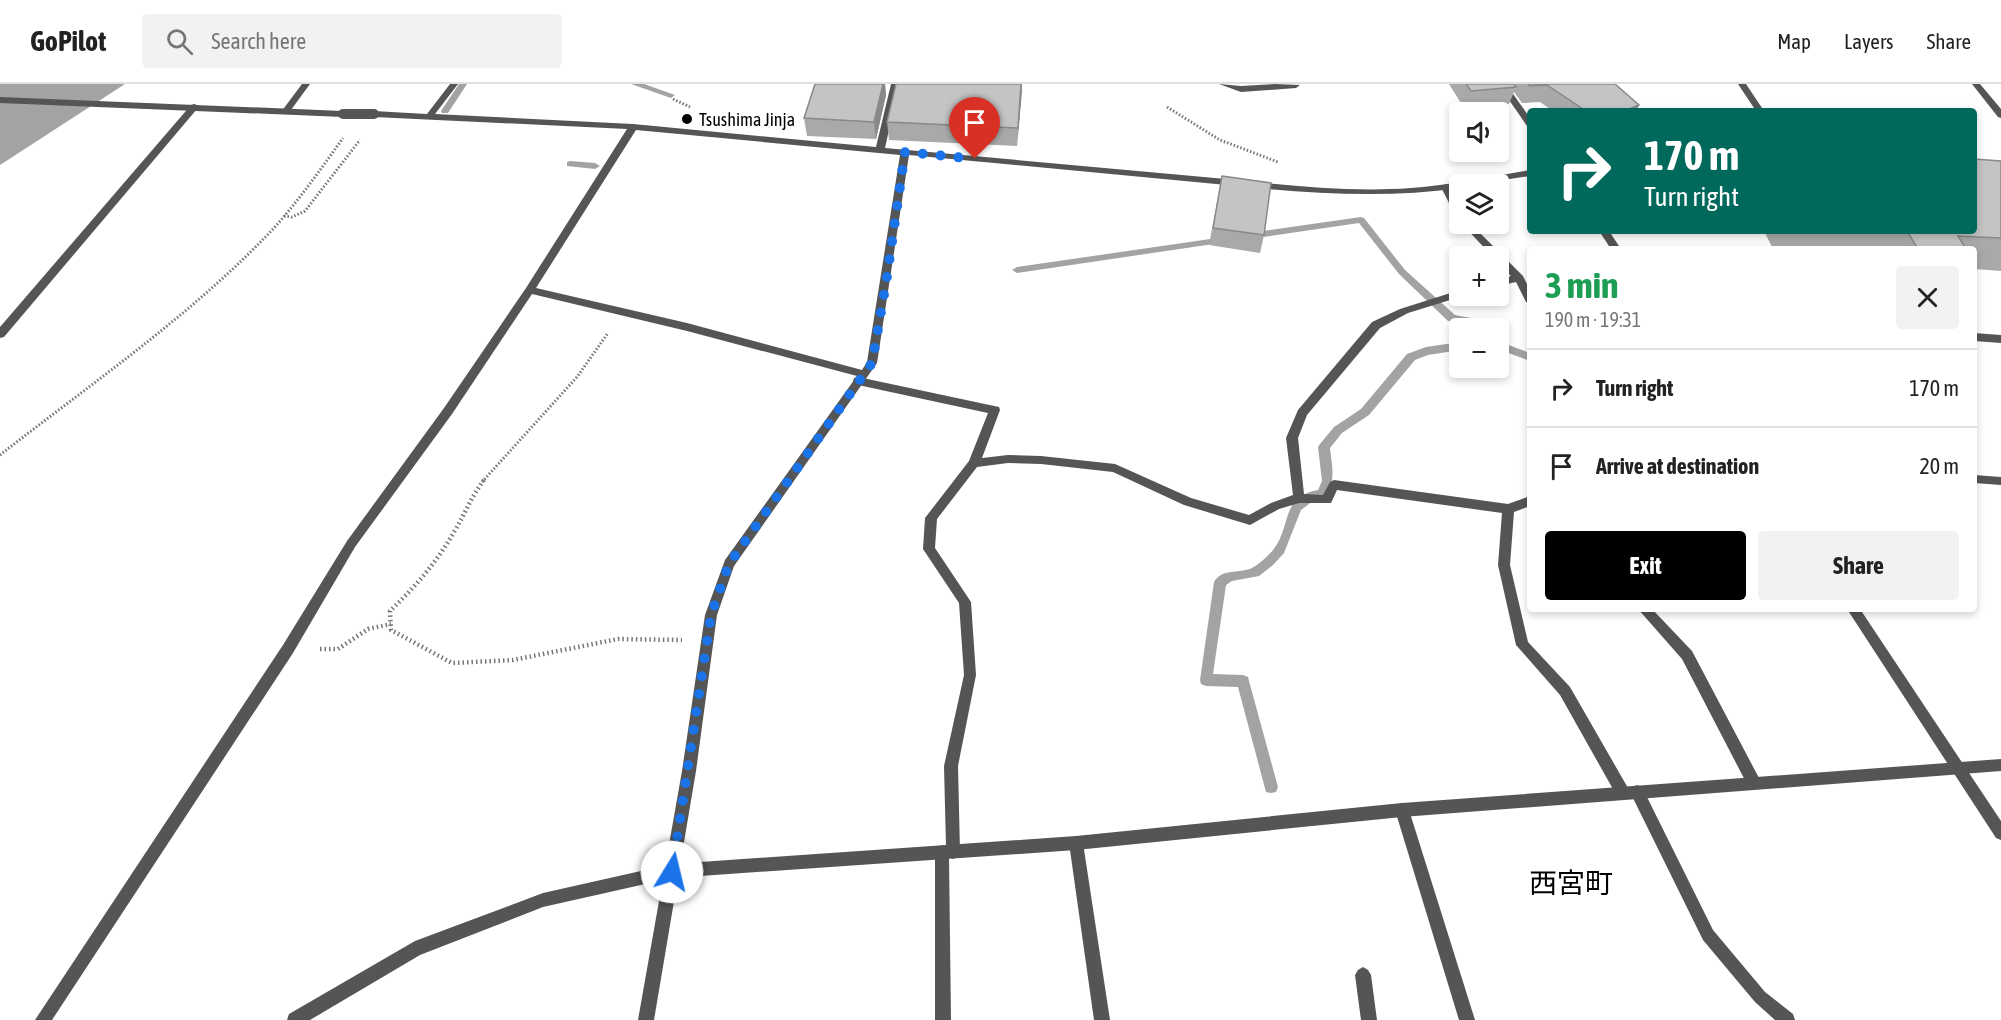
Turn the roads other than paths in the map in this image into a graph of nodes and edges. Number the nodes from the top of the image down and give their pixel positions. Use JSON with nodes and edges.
{"nodes":[{"id":1,"x":306,"y":84,"type":"edge"},
{"id":2,"x":454,"y":84,"type":"edge"},
{"id":3,"x":895,"y":84,"type":"edge"},
{"id":4,"x":1223,"y":84,"type":"edge"},
{"id":5,"x":1502,"y":84,"type":"edge"},
{"id":6,"x":1742,"y":84,"type":"edge"},
{"id":7,"x":1976,"y":84,"type":"edge"},
{"id":8,"x":1296,"y":85,"type":"edge"},
{"id":9,"x":0,"y":100,"type":"edge"},
{"id":10,"x":194,"y":107,"type":"junction"},
{"id":11,"x":1758,"y":108,"type":"edge"},
{"id":12,"x":285,"y":112,"type":"junction"},
{"id":13,"x":2001,"y":115,"type":"edge"},
{"id":14,"x":429,"y":117,"type":"junction"},
{"id":15,"x":1527,"y":120,"type":"edge"},
{"id":16,"x":633,"y":127,"type":"junction"},
{"id":17,"x":880,"y":149,"type":"junction"},
{"id":18,"x":905,"y":152,"type":"junction"},
{"id":19,"x":1527,"y":174,"type":"edge"},
{"id":20,"x":1509,"y":177,"type":"edge"},
{"id":21,"x":1449,"y":187,"type":"edge"},
{"id":22,"x":1446,"y":188,"type":"junction"},
{"id":23,"x":1449,"y":194,"type":"edge"},
{"id":24,"x":1476,"y":234,"type":"edge"},
{"id":25,"x":1487,"y":246,"type":"edge"},
{"id":26,"x":1509,"y":268,"type":"edge"},
{"id":27,"x":1519,"y":278,"type":"junction"},
{"id":28,"x":1509,"y":280,"type":"edge"},
{"id":29,"x":530,"y":290,"type":"junction"},
{"id":30,"x":1527,"y":294,"type":"edge"},
{"id":31,"x":1449,"y":296,"type":"edge"},
{"id":32,"x":0,"y":334,"type":"edge"},
{"id":33,"x":1977,"y":338,"type":"edge"},
{"id":34,"x":2001,"y":339,"type":"edge"},
{"id":35,"x":861,"y":378,"type":"junction"},
{"id":36,"x":974,"y":463,"type":"junction"},
{"id":37,"x":1977,"y":479,"type":"edge"},
{"id":38,"x":2001,"y":481,"type":"edge"},
{"id":39,"x":1303,"y":499,"type":"junction"},
{"id":40,"x":1527,"y":502,"type":"edge"},
{"id":41,"x":1508,"y":509,"type":"junction"},
{"id":42,"x":1647,"y":612,"type":"edge"},
{"id":43,"x":1855,"y":612,"type":"edge"},
{"id":44,"x":2001,"y":765,"type":"edge"},
{"id":45,"x":1958,"y":769,"type":"junction"},
{"id":46,"x":1754,"y":783,"type":"junction"},
{"id":47,"x":1630,"y":793,"type":"junction"},
{"id":48,"x":1402,"y":810,"type":"junction"},
{"id":49,"x":2001,"y":833,"type":"edge"},
{"id":50,"x":1076,"y":843,"type":"junction"},
{"id":51,"x":948,"y":852,"type":"junction"},
{"id":52,"x":672,"y":872,"type":"junction"},
{"id":53,"x":1363,"y":975,"type":"dead end"},
{"id":54,"x":43,"y":1020,"type":"edge"},
{"id":55,"x":295,"y":1020,"type":"edge"},
{"id":56,"x":646,"y":1020,"type":"edge"},
{"id":57,"x":944,"y":1020,"type":"edge"},
{"id":58,"x":1102,"y":1020,"type":"edge"},
{"id":59,"x":1370,"y":1020,"type":"edge"},
{"id":60,"x":1467,"y":1020,"type":"edge"},
{"id":61,"x":1787,"y":1020,"type":"edge"}],
"edges":[{"from":1,"to":12,"type":"street"},
{"from":2,"to":14,"type":"street"},
{"from":3,"to":17,"type":"street"},
{"from":4,"to":8,"type":"street"},
{"from":5,"to":15,"type":"street"},
{"from":6,"to":11,"type":"street"},
{"from":7,"to":13,"type":"street"},
{"from":9,"to":10,"type":"street"},
{"from":10,"to":12,"type":"street"},
{"from":10,"to":32,"type":"street"},
{"from":12,"to":14,"type":"street","bridge":true},
{"from":14,"to":16,"type":"street"},
{"from":16,"to":17,"type":"street"},
{"from":16,"to":29,"type":"street"},
{"from":17,"to":18,"type":"street"},
{"from":18,"to":22,"type":"street"},
{"from":18,"to":35,"type":"street"},
{"from":19,"to":20,"type":"street"},
{"from":21,"to":22,"type":"street"},
{"from":22,"to":23,"type":"street"},
{"from":24,"to":25,"type":"street"},
{"from":26,"to":27,"type":"street"},
{"from":27,"to":28,"type":"street"},
{"from":27,"to":30,"type":"street"},
{"from":29,"to":35,"type":"street"},
{"from":29,"to":54,"type":"street"},
{"from":31,"to":39,"type":"street"},
{"from":33,"to":34,"type":"street"},
{"from":35,"to":36,"type":"street"},
{"from":35,"to":52,"type":"street"},
{"from":36,"to":39,"type":"street"},
{"from":36,"to":51,"type":"street"},
{"from":37,"to":38,"type":"street"},
{"from":39,"to":41,"type":"street"},
{"from":40,"to":41,"type":"street"},
{"from":41,"to":47,"type":"street"},
{"from":42,"to":46,"type":"street"},
{"from":43,"to":45,"type":"street"},
{"from":44,"to":45,"type":"street"},
{"from":45,"to":46,"type":"street"},
{"from":45,"to":49,"type":"street"},
{"from":46,"to":47,"type":"street"},
{"from":47,"to":48,"type":"street"},
{"from":47,"to":61,"type":"street"},
{"from":48,"to":50,"type":"street"},
{"from":48,"to":60,"type":"street"},
{"from":50,"to":51,"type":"street"},
{"from":50,"to":58,"type":"street"},
{"from":51,"to":52,"type":"street"},
{"from":51,"to":57,"type":"street"},
{"from":52,"to":55,"type":"street"},
{"from":52,"to":56,"type":"street"},
{"from":53,"to":59,"type":"street"}]}
